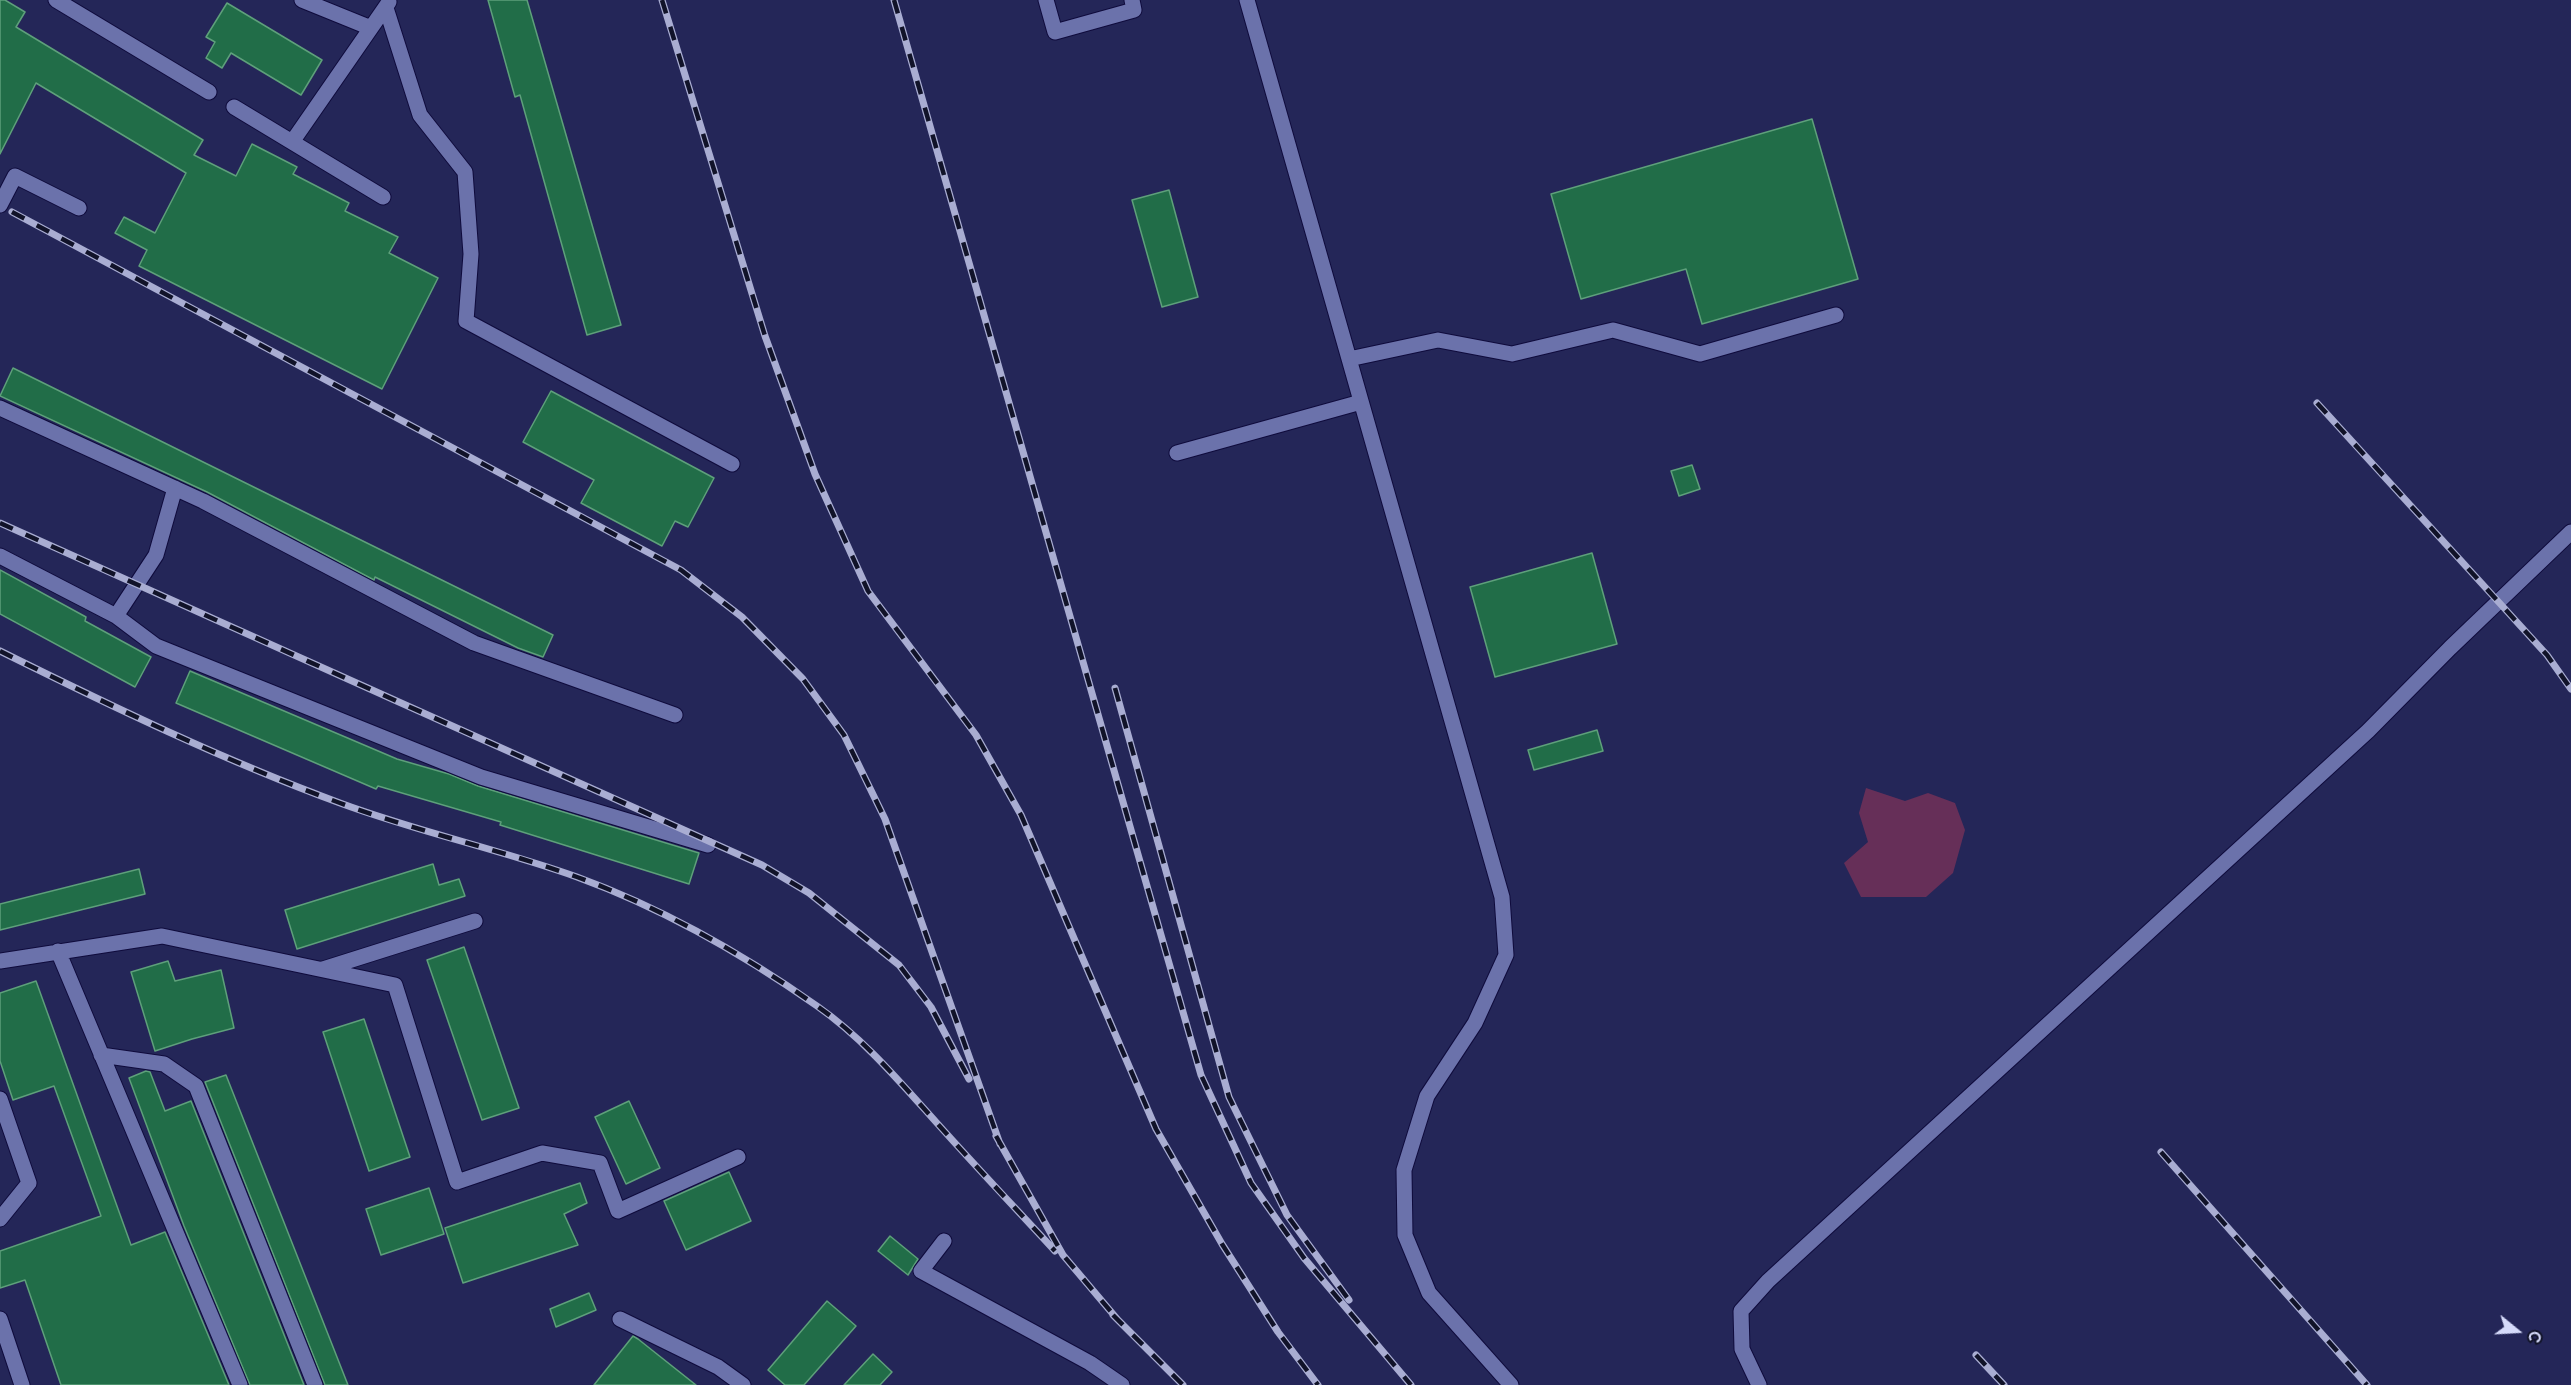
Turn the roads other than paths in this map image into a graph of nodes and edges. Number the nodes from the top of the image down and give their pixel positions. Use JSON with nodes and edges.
{"nodes":[{"id":1,"x":56,"y":0,"type":"edge"},
{"id":2,"x":302,"y":0,"type":"edge"},
{"id":3,"x":1046,"y":0,"type":"edge"},
{"id":4,"x":1132,"y":0,"type":"edge"},
{"id":5,"x":1247,"y":0,"type":"edge"},
{"id":6,"x":388,"y":4,"type":"edge"},
{"id":7,"x":371,"y":28,"type":"junction"},
{"id":8,"x":209,"y":92,"type":"dead end"},
{"id":9,"x":234,"y":107,"type":"dead end"},
{"id":10,"x":292,"y":142,"type":"junction"},
{"id":11,"x":383,"y":197,"type":"dead end"},
{"id":12,"x":0,"y":205,"type":"edge"},
{"id":13,"x":79,"y":208,"type":"dead end"},
{"id":14,"x":1836,"y":315,"type":"dead end"},
{"id":15,"x":1349,"y":359,"type":"junction"},
{"id":16,"x":1361,"y":402,"type":"junction"},
{"id":17,"x":0,"y":408,"type":"edge"},
{"id":18,"x":1177,"y":453,"type":"dead end"},
{"id":19,"x":732,"y":464,"type":"dead end"},
{"id":20,"x":175,"y":488,"type":"junction"},
{"id":21,"x":2571,"y":532,"type":"edge"},
{"id":22,"x":0,"y":556,"type":"edge"},
{"id":23,"x":116,"y":616,"type":"junction"},
{"id":24,"x":675,"y":716,"type":"dead end"},
{"id":25,"x":708,"y":845,"type":"dead end"},
{"id":26,"x":475,"y":921,"type":"dead end"},
{"id":27,"x":58,"y":951,"type":"junction"},
{"id":28,"x":0,"y":961,"type":"edge"},
{"id":29,"x":321,"y":969,"type":"junction"},
{"id":30,"x":101,"y":1055,"type":"junction"},
{"id":31,"x":0,"y":1099,"type":"edge"},
{"id":32,"x":738,"y":1157,"type":"dead end"},
{"id":33,"x":0,"y":1219,"type":"edge"},
{"id":34,"x":944,"y":1241,"type":"dead end"},
{"id":35,"x":0,"y":1319,"type":"edge"},
{"id":36,"x":620,"y":1319,"type":"dead end"},
{"id":37,"x":22,"y":1385,"type":"edge"},
{"id":38,"x":240,"y":1385,"type":"edge"},
{"id":39,"x":315,"y":1385,"type":"edge"},
{"id":40,"x":743,"y":1385,"type":"edge"},
{"id":41,"x":1122,"y":1385,"type":"edge"},
{"id":42,"x":1511,"y":1385,"type":"edge"},
{"id":43,"x":1759,"y":1385,"type":"edge"}],
"edges":[{"from":1,"to":8,"type":"street"},
{"from":2,"to":7,"type":"street"},
{"from":3,"to":4,"type":"street"},
{"from":5,"to":15,"type":"street"},
{"from":6,"to":7,"type":"street"},
{"from":6,"to":19,"type":"street"},
{"from":7,"to":10,"type":"street"},
{"from":9,"to":10,"type":"street"},
{"from":10,"to":11,"type":"street"},
{"from":12,"to":13,"type":"street"},
{"from":14,"to":15,"type":"street"},
{"from":15,"to":16,"type":"street"},
{"from":16,"to":18,"type":"street"},
{"from":16,"to":42,"type":"street"},
{"from":17,"to":20,"type":"street"},
{"from":20,"to":23,"type":"street"},
{"from":20,"to":24,"type":"street"},
{"from":21,"to":43,"type":"street"},
{"from":22,"to":23,"type":"street"},
{"from":23,"to":25,"type":"street"},
{"from":26,"to":29,"type":"street"},
{"from":27,"to":28,"type":"street"},
{"from":27,"to":29,"type":"street"},
{"from":27,"to":30,"type":"street"},
{"from":29,"to":32,"type":"street"},
{"from":30,"to":38,"type":"street"},
{"from":30,"to":39,"type":"street"},
{"from":31,"to":33,"type":"street"},
{"from":34,"to":41,"type":"street"},
{"from":35,"to":37,"type":"street"},
{"from":36,"to":40,"type":"street"}]}
